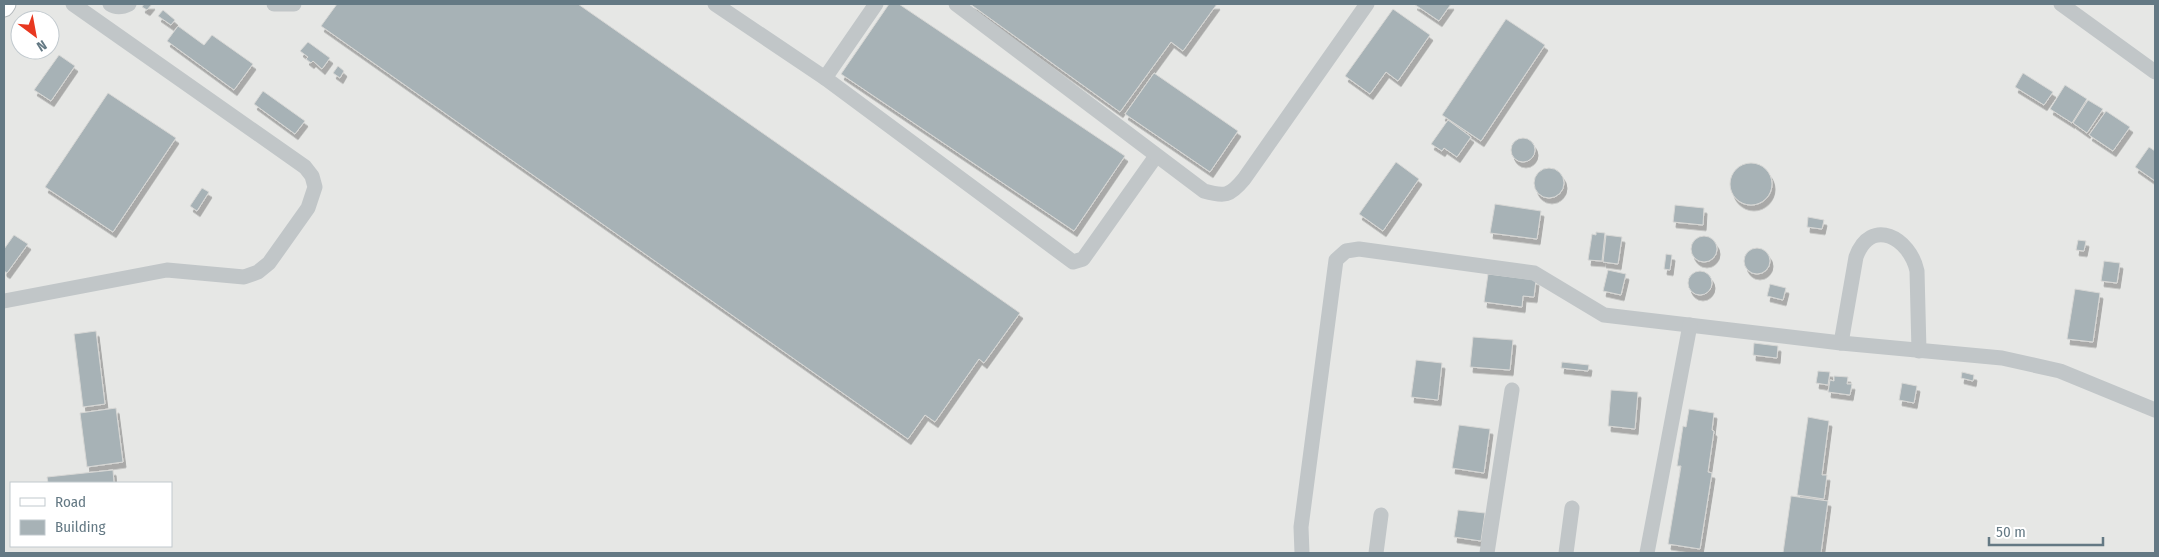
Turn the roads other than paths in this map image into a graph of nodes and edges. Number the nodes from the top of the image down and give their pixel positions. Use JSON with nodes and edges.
{"nodes":[{"id":1,"x":73,"y":4,"type":"edge"},
{"id":2,"x":110,"y":4,"type":"edge"},
{"id":3,"x":129,"y":4,"type":"edge"},
{"id":4,"x":274,"y":4,"type":"edge"},
{"id":5,"x":294,"y":4,"type":"edge"},
{"id":6,"x":715,"y":4,"type":"edge"},
{"id":7,"x":876,"y":4,"type":"edge"},
{"id":8,"x":956,"y":4,"type":"edge"},
{"id":9,"x":1367,"y":4,"type":"edge"},
{"id":10,"x":2061,"y":4,"type":"edge"},
{"id":11,"x":2155,"y":72,"type":"edge"},
{"id":12,"x":825,"y":78,"type":"junction"},
{"id":13,"x":1156,"y":156,"type":"junction"},
{"id":14,"x":4,"y":301,"type":"edge"},
{"id":15,"x":1690,"y":325,"type":"junction"},
{"id":16,"x":1841,"y":342,"type":"junction"},
{"id":17,"x":1919,"y":351,"type":"junction"},
{"id":18,"x":1512,"y":390,"type":"dead end"},
{"id":19,"x":2155,"y":410,"type":"edge"},
{"id":20,"x":1572,"y":508,"type":"dead end"},
{"id":21,"x":1381,"y":515,"type":"dead end"},
{"id":22,"x":1302,"y":553,"type":"edge"},
{"id":23,"x":1376,"y":553,"type":"edge"},
{"id":24,"x":1487,"y":553,"type":"edge"},
{"id":25,"x":1566,"y":553,"type":"edge"},
{"id":26,"x":1647,"y":553,"type":"edge"}],
"edges":[{"from":1,"to":14,"type":"street"},
{"from":2,"to":3,"type":"street"},
{"from":4,"to":5,"type":"street"},
{"from":6,"to":12,"type":"street"},
{"from":7,"to":12,"type":"street"},
{"from":8,"to":13,"type":"street"},
{"from":9,"to":13,"type":"street"},
{"from":10,"to":11,"type":"street"},
{"from":12,"to":13,"type":"street"},
{"from":15,"to":16,"type":"street"},
{"from":15,"to":22,"type":"street"},
{"from":15,"to":26,"type":"street"},
{"from":16,"to":17,"type":"street"},
{"from":16,"to":17,"type":"street"},
{"from":17,"to":19,"type":"street"},
{"from":18,"to":24,"type":"street"},
{"from":20,"to":25,"type":"street"},
{"from":21,"to":23,"type":"street"}]}
